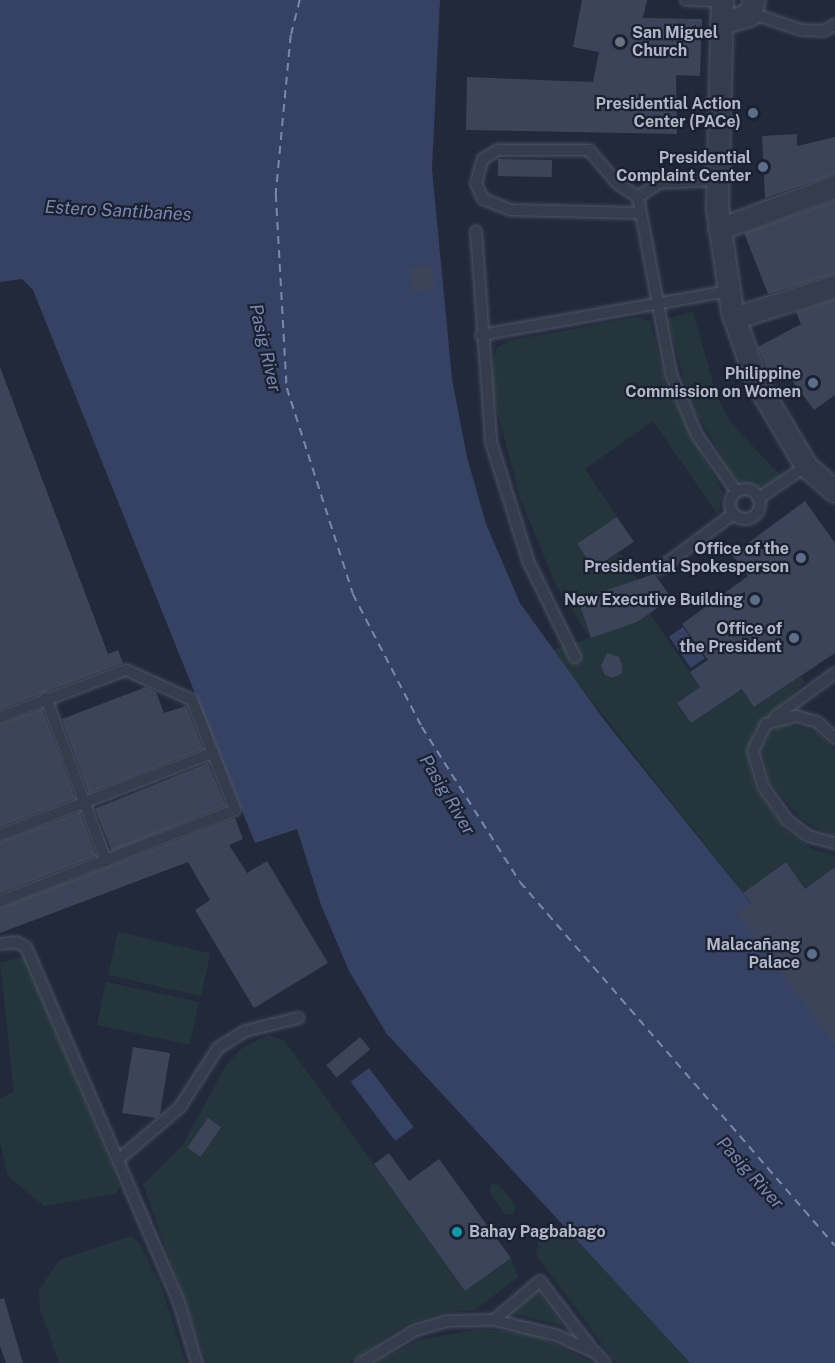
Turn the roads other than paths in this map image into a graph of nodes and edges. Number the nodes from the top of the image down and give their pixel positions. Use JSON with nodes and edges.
{"nodes":[{"id":1,"x":686,"y":0,"type":"edge"},
{"id":2,"x":752,"y":6,"type":"edge"},
{"id":3,"x":722,"y":8,"type":"edge"},
{"id":4,"x":835,"y":25,"type":"edge"},
{"id":5,"x":716,"y":180,"type":"junction"},
{"id":6,"x":835,"y":186,"type":"edge"},
{"id":7,"x":638,"y":197,"type":"junction"},
{"id":8,"x":638,"y":213,"type":"junction"},
{"id":9,"x":719,"y":229,"type":"junction"},
{"id":10,"x":476,"y":231,"type":"dead end"},
{"id":11,"x":835,"y":286,"type":"edge"},
{"id":12,"x":728,"y":291,"type":"junction"},
{"id":13,"x":656,"y":305,"type":"junction"},
{"id":14,"x":734,"y":318,"type":"junction"},
{"id":15,"x":481,"y":335,"type":"junction"},
{"id":16,"x":806,"y":466,"type":"junction"},
{"id":17,"x":736,"y":491,"type":"junction"},
{"id":18,"x":835,"y":491,"type":"edge"},
{"id":19,"x":759,"y":498,"type":"junction"},
{"id":20,"x":733,"y":514,"type":"junction"},
{"id":21,"x":659,"y":569,"type":"dead end"},
{"id":22,"x":575,"y":657,"type":"dead end"},
{"id":23,"x":835,"y":673,"type":"edge"},
{"id":24,"x":46,"y":698,"type":"junction"},
{"id":25,"x":0,"y":717,"type":"edge"},
{"id":26,"x":766,"y":724,"type":"junction"},
{"id":27,"x":835,"y":738,"type":"edge"},
{"id":28,"x":213,"y":753,"type":"junction"},
{"id":29,"x":84,"y":802,"type":"junction"},
{"id":30,"x":0,"y":835,"type":"edge"},
{"id":31,"x":835,"y":843,"type":"edge"},
{"id":32,"x":106,"y":861,"type":"junction"},
{"id":33,"x":0,"y":901,"type":"edge"},
{"id":34,"x":0,"y":944,"type":"edge"},
{"id":35,"x":298,"y":1018,"type":"dead end"},
{"id":36,"x":118,"y":1160,"type":"junction"},
{"id":37,"x":495,"y":1320,"type":"junction"},
{"id":38,"x":596,"y":1353,"type":"junction"},
{"id":39,"x":197,"y":1363,"type":"edge"},
{"id":40,"x":361,"y":1363,"type":"edge"},
{"id":41,"x":604,"y":1363,"type":"edge"}],
"edges":[{"from":1,"to":3,"type":"lane"},
{"from":2,"to":3,"type":"street"},
{"from":2,"to":4,"type":"lane"},
{"from":3,"to":5,"type":"street"},
{"from":5,"to":7,"type":"lane"},
{"from":5,"to":9,"type":"street"},
{"from":6,"to":9,"type":"street"},
{"from":7,"to":8,"type":"lane"},
{"from":7,"to":8,"type":"lane"},
{"from":8,"to":13,"type":"lane"},
{"from":9,"to":12,"type":"street"},
{"from":10,"to":15,"type":"lane"},
{"from":11,"to":14,"type":"street"},
{"from":12,"to":13,"type":"lane"},
{"from":12,"to":14,"type":"street"},
{"from":13,"to":15,"type":"lane"},
{"from":13,"to":17,"type":"lane"},
{"from":14,"to":16,"type":"street"},
{"from":15,"to":22,"type":"lane"},
{"from":16,"to":18,"type":"street"},
{"from":16,"to":19,"type":"lane"},
{"from":17,"to":19,"type":"lane"},
{"from":17,"to":20,"type":"lane"},
{"from":19,"to":20,"type":"lane"},
{"from":20,"to":21,"type":"lane"},
{"from":23,"to":26,"type":"lane"},
{"from":24,"to":25,"type":"lane"},
{"from":24,"to":28,"type":"lane"},
{"from":24,"to":29,"type":"lane"},
{"from":26,"to":27,"type":"lane"},
{"from":26,"to":31,"type":"lane"},
{"from":28,"to":29,"type":"lane"},
{"from":28,"to":32,"type":"lane"},
{"from":29,"to":30,"type":"lane"},
{"from":29,"to":32,"type":"lane"},
{"from":32,"to":33,"type":"lane"},
{"from":34,"to":36,"type":"lane"},
{"from":35,"to":36,"type":"lane"},
{"from":36,"to":39,"type":"lane"},
{"from":37,"to":38,"type":"lane"},
{"from":37,"to":38,"type":"lane"},
{"from":37,"to":40,"type":"lane"},
{"from":38,"to":41,"type":"lane"}]}
